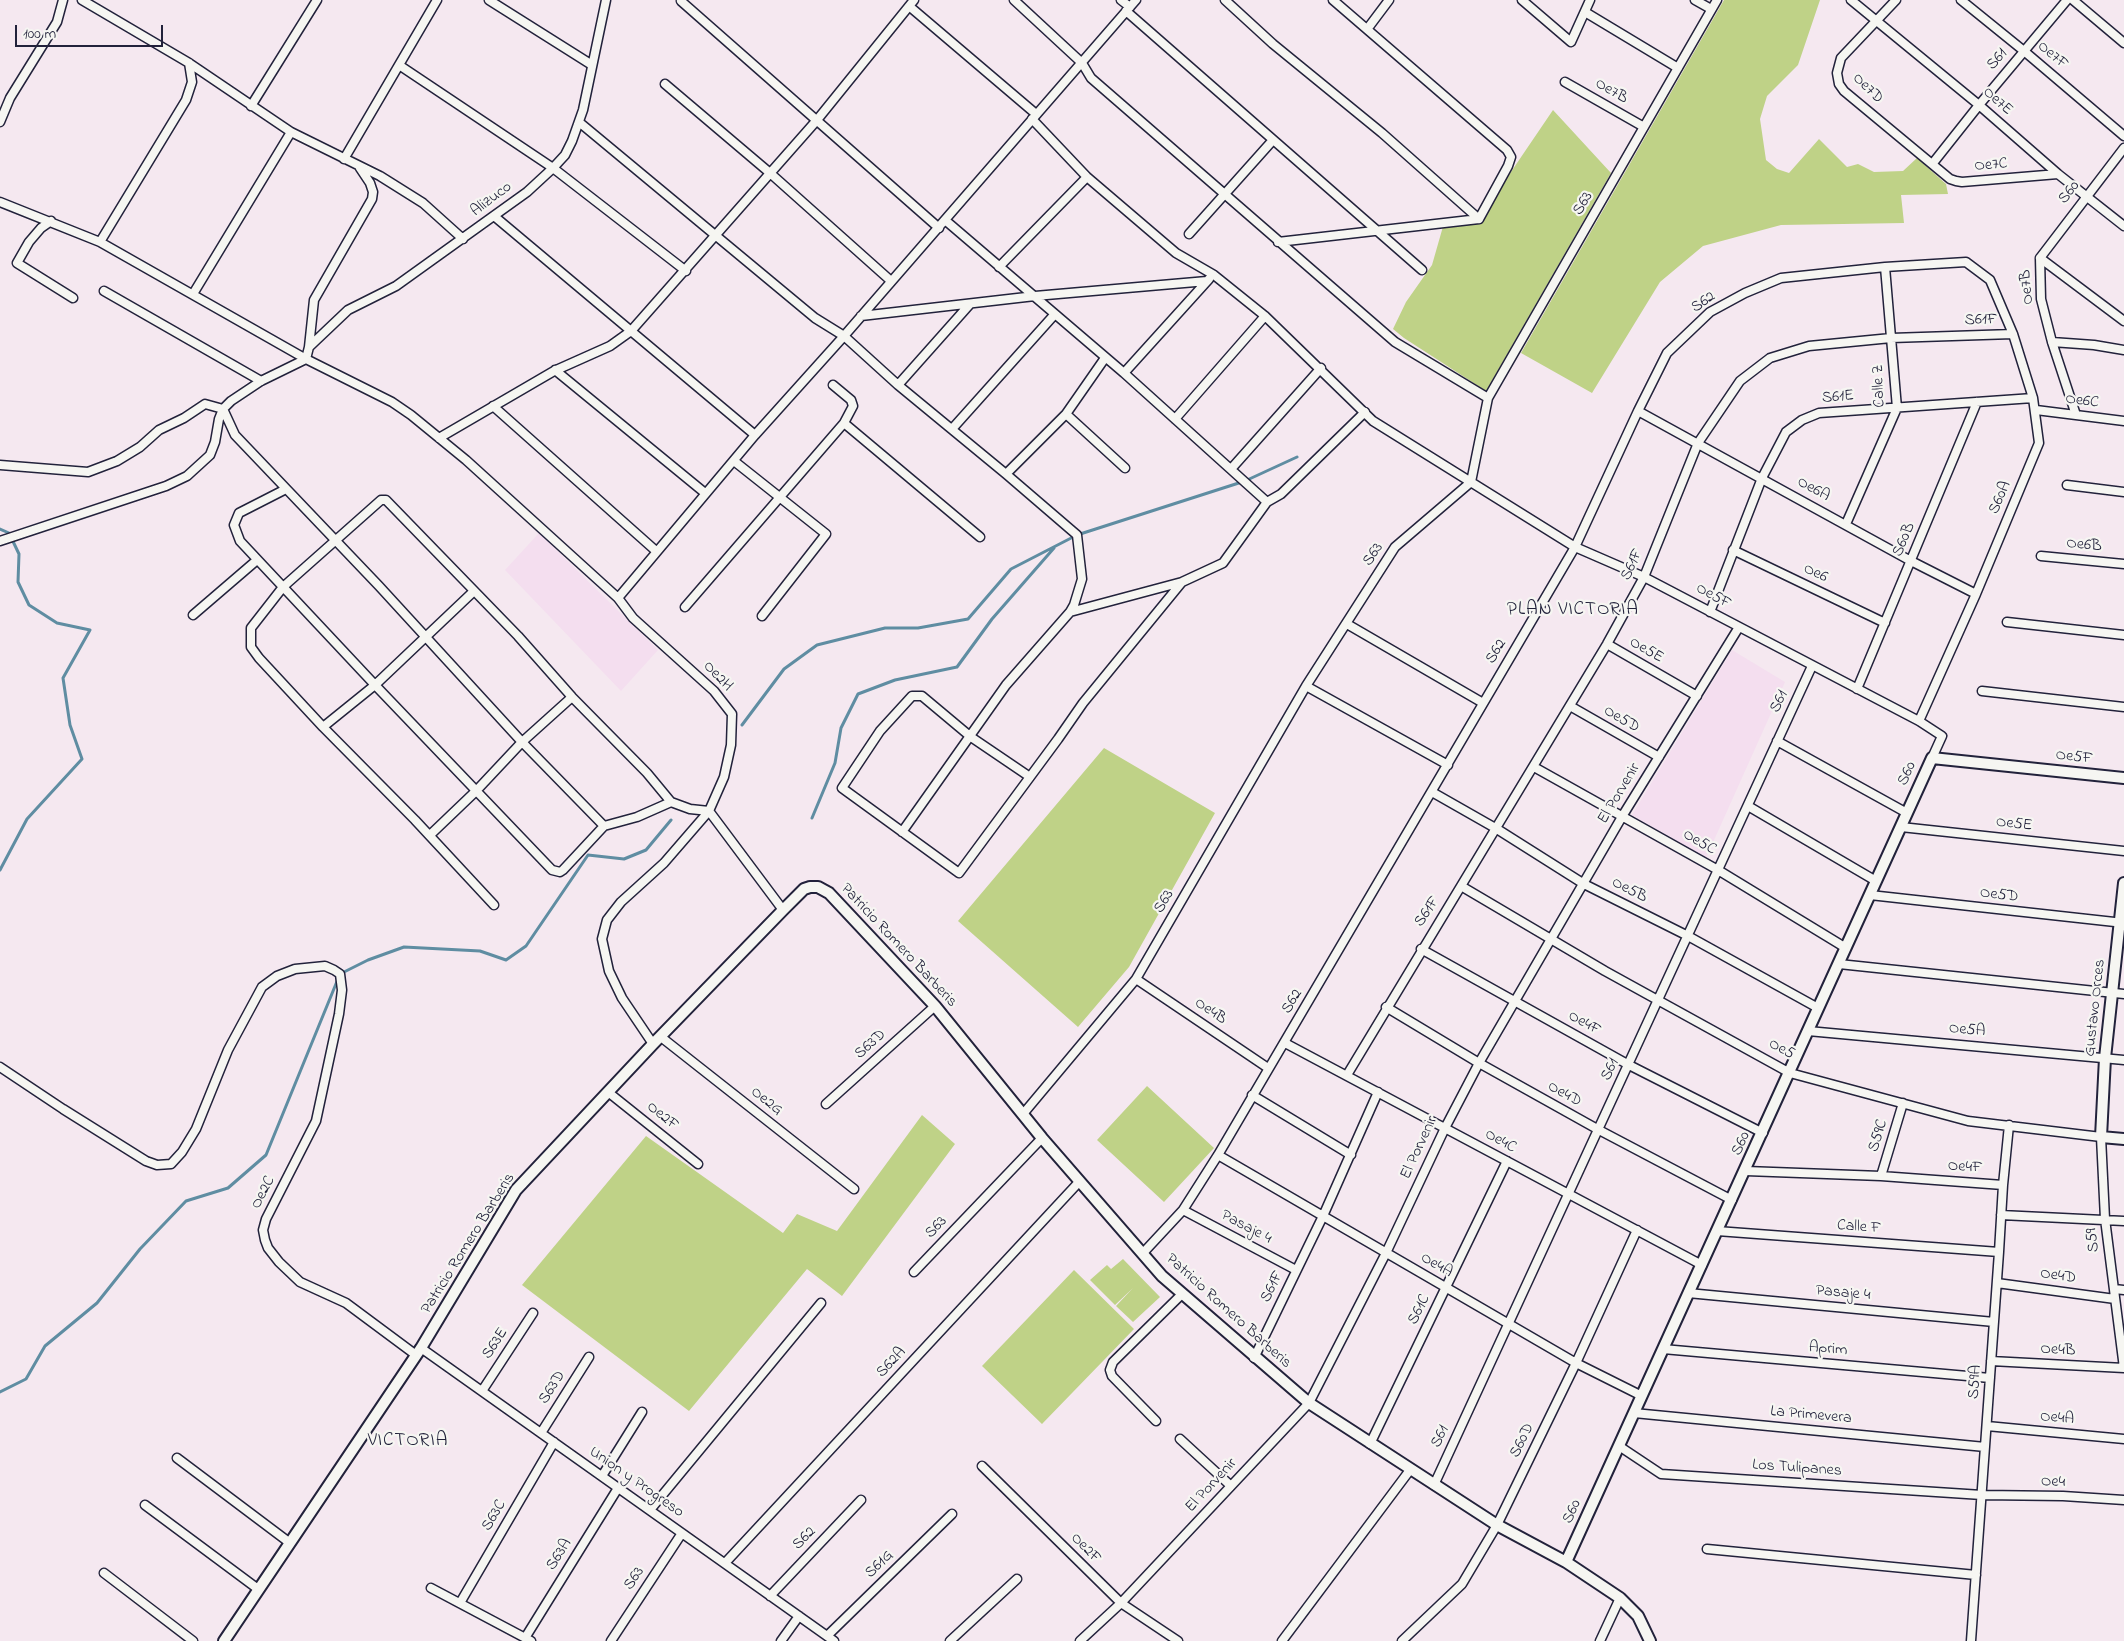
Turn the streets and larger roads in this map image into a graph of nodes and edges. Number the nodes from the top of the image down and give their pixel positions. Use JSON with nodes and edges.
{"nodes":[{"id":1,"x":63,"y":0,"type":"edge"},
{"id":2,"x":82,"y":0,"type":"edge"},
{"id":3,"x":317,"y":0,"type":"edge"},
{"id":4,"x":437,"y":0,"type":"edge"},
{"id":5,"x":489,"y":0,"type":"edge"},
{"id":6,"x":606,"y":0,"type":"edge"},
{"id":7,"x":1014,"y":0,"type":"edge"},
{"id":8,"x":1121,"y":0,"type":"edge"},
{"id":9,"x":1136,"y":0,"type":"edge"},
{"id":10,"x":1225,"y":0,"type":"edge"},
{"id":11,"x":1333,"y":0,"type":"edge"},
{"id":12,"x":1389,"y":0,"type":"edge"},
{"id":13,"x":1522,"y":0,"type":"edge"},
{"id":14,"x":1590,"y":0,"type":"edge"},
{"id":15,"x":1695,"y":0,"type":"edge"},
{"id":16,"x":1717,"y":0,"type":"edge"},
{"id":17,"x":1851,"y":0,"type":"edge"},
{"id":18,"x":1896,"y":0,"type":"edge"},
{"id":19,"x":1961,"y":0,"type":"edge"},
{"id":20,"x":2067,"y":0,"type":"edge"},
{"id":21,"x":2073,"y":0,"type":"edge"},
{"id":22,"x":681,"y":1,"type":"dead end"},
{"id":23,"x":911,"y":3,"type":"edge"},
{"id":24,"x":1128,"y":9,"type":"junction"},
{"id":25,"x":1711,"y":10,"type":"junction"},
{"id":26,"x":1585,"y":12,"type":"junction"},
{"id":27,"x":1874,"y":21,"type":"junction"},
{"id":28,"x":1368,"y":28,"type":"junction"},
{"id":29,"x":2124,"y":43,"type":"edge"},
{"id":30,"x":2024,"y":51,"type":"junction"},
{"id":31,"x":189,"y":63,"type":"junction"},
{"id":32,"x":1082,"y":63,"type":"junction"},
{"id":33,"x":592,"y":64,"type":"junction"},
{"id":34,"x":399,"y":65,"type":"junction"},
{"id":35,"x":1678,"y":68,"type":"junction"},
{"id":36,"x":1565,"y":82,"type":"dead end"},
{"id":37,"x":665,"y":84,"type":"dead end"},
{"id":38,"x":1979,"y":105,"type":"junction"},
{"id":39,"x":251,"y":106,"type":"junction"},
{"id":40,"x":1034,"y":117,"type":"junction"},
{"id":41,"x":817,"y":120,"type":"junction"},
{"id":42,"x":0,"y":122,"type":"edge"},
{"id":43,"x":579,"y":122,"type":"junction"},
{"id":44,"x":1644,"y":127,"type":"junction"},
{"id":45,"x":291,"y":132,"type":"junction"},
{"id":46,"x":2124,"y":136,"type":"edge"},
{"id":47,"x":1273,"y":140,"type":"junction"},
{"id":48,"x":2124,"y":148,"type":"edge"},
{"id":49,"x":344,"y":160,"type":"junction"},
{"id":50,"x":1934,"y":163,"type":"junction"},
{"id":51,"x":359,"y":166,"type":"junction"},
{"id":52,"x":554,"y":168,"type":"junction"},
{"id":53,"x":770,"y":173,"type":"junction"},
{"id":54,"x":2058,"y":174,"type":"junction"},
{"id":55,"x":1087,"y":177,"type":"junction"},
{"id":56,"x":1224,"y":194,"type":"junction"},
{"id":57,"x":2086,"y":196,"type":"junction"},
{"id":58,"x":2,"y":204,"type":"edge"},
{"id":59,"x":494,"y":216,"type":"junction"},
{"id":60,"x":1479,"y":219,"type":"junction"},
{"id":61,"x":946,"y":220,"type":"junction"},
{"id":62,"x":51,"y":221,"type":"junction"},
{"id":63,"x":2124,"y":226,"type":"edge"},
{"id":64,"x":939,"y":228,"type":"junction"},
{"id":65,"x":1375,"y":230,"type":"junction"},
{"id":66,"x":715,"y":234,"type":"junction"},
{"id":67,"x":1189,"y":234,"type":"dead end"},
{"id":68,"x":463,"y":239,"type":"junction"},
{"id":69,"x":100,"y":242,"type":"junction"},
{"id":70,"x":1278,"y":242,"type":"junction"},
{"id":71,"x":2040,"y":258,"type":"junction"},
{"id":72,"x":999,"y":267,"type":"junction"},
{"id":73,"x":1885,"y":267,"type":"junction"},
{"id":74,"x":1422,"y":270,"type":"dead end"},
{"id":75,"x":686,"y":271,"type":"junction"},
{"id":76,"x":1214,"y":275,"type":"junction"},
{"id":77,"x":1990,"y":280,"type":"joint"},
{"id":78,"x":891,"y":281,"type":"junction"},
{"id":79,"x":1207,"y":281,"type":"junction"},
{"id":80,"x":104,"y":291,"type":"dead end"},
{"id":81,"x":193,"y":294,"type":"junction"},
{"id":82,"x":1035,"y":296,"type":"junction"},
{"id":83,"x":73,"y":298,"type":"dead end"},
{"id":84,"x":970,"y":304,"type":"junction"},
{"id":85,"x":1055,"y":314,"type":"junction"},
{"id":86,"x":861,"y":316,"type":"junction"},
{"id":87,"x":1265,"y":316,"type":"junction"},
{"id":88,"x":2124,"y":321,"type":"edge"},
{"id":89,"x":631,"y":331,"type":"junction"},
{"id":90,"x":2013,"y":334,"type":"junction"},
{"id":91,"x":844,"y":336,"type":"junction"},
{"id":92,"x":1890,"y":338,"type":"junction"},
{"id":93,"x":2052,"y":342,"type":"junction"},
{"id":94,"x":309,"y":347,"type":"junction"},
{"id":95,"x":2124,"y":350,"type":"edge"},
{"id":96,"x":1105,"y":358,"type":"junction"},
{"id":97,"x":306,"y":359,"type":"junction"},
{"id":98,"x":1321,"y":368,"type":"junction"},
{"id":99,"x":555,"y":370,"type":"junction"},
{"id":100,"x":1124,"y":373,"type":"junction"},
{"id":101,"x":261,"y":381,"type":"junction"},
{"id":102,"x":833,"y":385,"type":"dead end"},
{"id":103,"x":898,"y":385,"type":"junction"},
{"id":104,"x":1488,"y":398,"type":"junction"},
{"id":105,"x":2033,"y":398,"type":"junction"},
{"id":106,"x":1977,"y":402,"type":"junction"},
{"id":107,"x":494,"y":406,"type":"junction"},
{"id":108,"x":1897,"y":408,"type":"junction"},
{"id":109,"x":223,"y":409,"type":"junction"},
{"id":110,"x":2036,"y":410,"type":"junction"},
{"id":111,"x":1638,"y":411,"type":"junction"},
{"id":112,"x":1365,"y":412,"type":"junction"},
{"id":113,"x":1066,"y":414,"type":"junction"},
{"id":114,"x":2076,"y":415,"type":"junction"},
{"id":115,"x":1175,"y":419,"type":"junction"},
{"id":116,"x":2124,"y":421,"type":"edge"},
{"id":117,"x":844,"y":423,"type":"junction"},
{"id":118,"x":952,"y":429,"type":"junction"},
{"id":119,"x":755,"y":435,"type":"junction"},
{"id":120,"x":439,"y":438,"type":"junction"},
{"id":121,"x":1698,"y":443,"type":"junction"},
{"id":122,"x":734,"y":461,"type":"junction"},
{"id":123,"x":0,"y":466,"type":"edge"},
{"id":124,"x":1125,"y":468,"type":"dead end"},
{"id":125,"x":1231,"y":469,"type":"junction"},
{"id":126,"x":1006,"y":474,"type":"junction"},
{"id":127,"x":1762,"y":478,"type":"junction"},
{"id":128,"x":1471,"y":482,"type":"junction"},
{"id":129,"x":2067,"y":485,"type":"dead end"},
{"id":130,"x":286,"y":489,"type":"junction"},
{"id":131,"x":2124,"y":492,"type":"edge"},
{"id":132,"x":705,"y":493,"type":"junction"},
{"id":133,"x":780,"y":496,"type":"junction"},
{"id":134,"x":1267,"y":502,"type":"junction"},
{"id":135,"x":1846,"y":524,"type":"junction"},
{"id":136,"x":980,"y":537,"type":"dead end"},
{"id":137,"x":4,"y":541,"type":"edge"},
{"id":138,"x":336,"y":541,"type":"junction"},
{"id":139,"x":1575,"y":547,"type":"junction"},
{"id":140,"x":1733,"y":550,"type":"junction"},
{"id":141,"x":656,"y":551,"type":"junction"},
{"id":142,"x":2041,"y":556,"type":"dead end"},
{"id":143,"x":257,"y":560,"type":"junction"},
{"id":144,"x":1911,"y":561,"type":"junction"},
{"id":145,"x":2124,"y":564,"type":"edge"},
{"id":146,"x":1644,"y":577,"type":"junction"},
{"id":147,"x":1182,"y":582,"type":"junction"},
{"id":148,"x":283,"y":587,"type":"junction"},
{"id":149,"x":474,"y":591,"type":"junction"},
{"id":150,"x":1976,"y":594,"type":"junction"},
{"id":151,"x":618,"y":598,"type":"junction"},
{"id":152,"x":685,"y":607,"type":"dead end"},
{"id":153,"x":1070,"y":612,"type":"junction"},
{"id":154,"x":1710,"y":612,"type":"junction"},
{"id":155,"x":193,"y":616,"type":"dead end"},
{"id":156,"x":762,"y":616,"type":"dead end"},
{"id":157,"x":2007,"y":622,"type":"dead end"},
{"id":158,"x":1885,"y":623,"type":"junction"},
{"id":159,"x":1347,"y":624,"type":"junction"},
{"id":160,"x":1739,"y":627,"type":"junction"},
{"id":161,"x":2124,"y":634,"type":"edge"},
{"id":162,"x":425,"y":636,"type":"junction"},
{"id":163,"x":1607,"y":644,"type":"junction"},
{"id":164,"x":1812,"y":666,"type":"junction"},
{"id":165,"x":375,"y":685,"type":"junction"},
{"id":166,"x":1306,"y":686,"type":"junction"},
{"id":167,"x":1857,"y":689,"type":"junction"},
{"id":168,"x":1982,"y":692,"type":"dead end"},
{"id":169,"x":1697,"y":696,"type":"junction"},
{"id":170,"x":572,"y":697,"type":"junction"},
{"id":171,"x":1484,"y":703,"type":"junction"},
{"id":172,"x":1570,"y":706,"type":"junction"},
{"id":173,"x":2124,"y":707,"type":"edge"},
{"id":174,"x":1919,"y":721,"type":"junction"},
{"id":175,"x":324,"y":727,"type":"junction"},
{"id":176,"x":1942,"y":736,"type":"joint"},
{"id":177,"x":971,"y":737,"type":"junction"},
{"id":178,"x":1777,"y":741,"type":"junction"},
{"id":179,"x":522,"y":742,"type":"junction"},
{"id":180,"x":1659,"y":757,"type":"junction"},
{"id":181,"x":1932,"y":758,"type":"junction"},
{"id":182,"x":1448,"y":765,"type":"junction"},
{"id":183,"x":1534,"y":767,"type":"junction"},
{"id":184,"x":1030,"y":777,"type":"junction"},
{"id":185,"x":2124,"y":778,"type":"edge"},
{"id":186,"x":476,"y":791,"type":"junction"},
{"id":187,"x":1432,"y":792,"type":"junction"},
{"id":188,"x":670,"y":802,"type":"junction"},
{"id":189,"x":1748,"y":806,"type":"junction"},
{"id":190,"x":709,"y":811,"type":"junction"},
{"id":191,"x":1907,"y":812,"type":"junction"},
{"id":192,"x":1623,"y":815,"type":"junction"},
{"id":193,"x":604,"y":826,"type":"junction"},
{"id":194,"x":1901,"y":827,"type":"junction"},
{"id":195,"x":1497,"y":829,"type":"junction"},
{"id":196,"x":902,"y":832,"type":"junction"},
{"id":197,"x":430,"y":835,"type":"junction"},
{"id":198,"x":2124,"y":851,"type":"edge"},
{"id":199,"x":1718,"y":870,"type":"junction"},
{"id":200,"x":1876,"y":881,"type":"junction"},
{"id":201,"x":2124,"y":882,"type":"edge"},
{"id":202,"x":1584,"y":884,"type":"junction"},
{"id":203,"x":1461,"y":886,"type":"junction"},
{"id":204,"x":1870,"y":895,"type":"junction"},
{"id":205,"x":494,"y":905,"type":"dead end"},
{"id":206,"x":783,"y":910,"type":"junction"},
{"id":207,"x":2122,"y":923,"type":"edge"},
{"id":208,"x":1688,"y":936,"type":"junction"},
{"id":209,"x":1551,"y":940,"type":"junction"},
{"id":210,"x":1846,"y":948,"type":"junction"},
{"id":211,"x":1421,"y":949,"type":"junction"},
{"id":212,"x":1839,"y":964,"type":"junction"},
{"id":213,"x":1136,"y":979,"type":"junction"},
{"id":214,"x":2113,"y":992,"type":"junction"},
{"id":215,"x":2124,"y":994,"type":"edge"},
{"id":216,"x":1659,"y":1000,"type":"junction"},
{"id":217,"x":1514,"y":1001,"type":"junction"},
{"id":218,"x":935,"y":1006,"type":"junction"},
{"id":219,"x":1386,"y":1007,"type":"junction"},
{"id":220,"x":1818,"y":1008,"type":"junction"},
{"id":221,"x":1808,"y":1031,"type":"junction"},
{"id":222,"x":657,"y":1040,"type":"junction"},
{"id":223,"x":1285,"y":1043,"type":"junction"},
{"id":224,"x":2105,"y":1058,"type":"junction"},
{"id":225,"x":2124,"y":1060,"type":"edge"},
{"id":226,"x":1479,"y":1063,"type":"junction"},
{"id":227,"x":1629,"y":1065,"type":"junction"},
{"id":228,"x":0,"y":1067,"type":"edge"},
{"id":229,"x":1268,"y":1068,"type":"junction"},
{"id":230,"x":1790,"y":1073,"type":"junction"},
{"id":231,"x":1347,"y":1075,"type":"junction"},
{"id":232,"x":608,"y":1092,"type":"junction"},
{"id":233,"x":1378,"y":1092,"type":"junction"},
{"id":234,"x":1252,"y":1095,"type":"junction"},
{"id":235,"x":1903,"y":1103,"type":"junction"},
{"id":236,"x":826,"y":1104,"type":"dead end"},
{"id":237,"x":1023,"y":1114,"type":"junction"},
{"id":238,"x":2009,"y":1125,"type":"junction"},
{"id":239,"x":1444,"y":1128,"type":"junction"},
{"id":240,"x":1599,"y":1130,"type":"junction"},
{"id":241,"x":1763,"y":1133,"type":"junction"},
{"id":242,"x":2101,"y":1137,"type":"junction"},
{"id":243,"x":1042,"y":1138,"type":"junction"},
{"id":244,"x":2124,"y":1139,"type":"edge"},
{"id":245,"x":1218,"y":1155,"type":"junction"},
{"id":246,"x":1350,"y":1155,"type":"junction"},
{"id":247,"x":1507,"y":1161,"type":"junction"},
{"id":248,"x":698,"y":1164,"type":"dead end"},
{"id":249,"x":1746,"y":1171,"type":"junction"},
{"id":250,"x":1881,"y":1176,"type":"junction"},
{"id":251,"x":1079,"y":1182,"type":"junction"},
{"id":252,"x":2003,"y":1185,"type":"junction"},
{"id":253,"x":854,"y":1188,"type":"dead end"},
{"id":254,"x":1568,"y":1194,"type":"junction"},
{"id":255,"x":1732,"y":1200,"type":"junction"},
{"id":256,"x":1183,"y":1210,"type":"junction"},
{"id":257,"x":2001,"y":1215,"type":"junction"},
{"id":258,"x":1322,"y":1216,"type":"junction"},
{"id":259,"x":2105,"y":1220,"type":"junction"},
{"id":260,"x":2124,"y":1221,"type":"edge"},
{"id":261,"x":1637,"y":1230,"type":"junction"},
{"id":262,"x":1717,"y":1231,"type":"junction"},
{"id":263,"x":2000,"y":1252,"type":"junction"},
{"id":264,"x":1386,"y":1253,"type":"junction"},
{"id":265,"x":1143,"y":1254,"type":"junction"},
{"id":266,"x":1702,"y":1265,"type":"junction"},
{"id":267,"x":1296,"y":1270,"type":"junction"},
{"id":268,"x":914,"y":1272,"type":"dead end"},
{"id":269,"x":1997,"y":1283,"type":"junction"},
{"id":270,"x":1446,"y":1287,"type":"junction"},
{"id":271,"x":2114,"y":1289,"type":"junction"},
{"id":272,"x":2124,"y":1290,"type":"edge"},
{"id":273,"x":1688,"y":1293,"type":"junction"},
{"id":274,"x":1182,"y":1294,"type":"junction"},
{"id":275,"x":2115,"y":1299,"type":"junction"},
{"id":276,"x":821,"y":1303,"type":"dead end"},
{"id":277,"x":533,"y":1313,"type":"dead end"},
{"id":278,"x":1994,"y":1322,"type":"junction"},
{"id":279,"x":1508,"y":1324,"type":"junction"},
{"id":280,"x":1663,"y":1349,"type":"junction"},
{"id":281,"x":419,"y":1351,"type":"junction"},
{"id":282,"x":589,"y":1358,"type":"dead end"},
{"id":283,"x":1254,"y":1358,"type":"junction"},
{"id":284,"x":1992,"y":1361,"type":"junction"},
{"id":285,"x":1576,"y":1363,"type":"junction"},
{"id":286,"x":2124,"y":1368,"type":"edge"},
{"id":287,"x":1990,"y":1378,"type":"junction"},
{"id":288,"x":482,"y":1391,"type":"junction"},
{"id":289,"x":1642,"y":1396,"type":"junction"},
{"id":290,"x":1308,"y":1403,"type":"junction"},
{"id":291,"x":642,"y":1412,"type":"dead end"},
{"id":292,"x":1634,"y":1414,"type":"junction"},
{"id":293,"x":1156,"y":1420,"type":"dead end"},
{"id":294,"x":1987,"y":1426,"type":"junction"},
{"id":295,"x":541,"y":1433,"type":"junction"},
{"id":296,"x":1180,"y":1439,"type":"dead end"},
{"id":297,"x":2124,"y":1439,"type":"edge"},
{"id":298,"x":554,"y":1442,"type":"junction"},
{"id":299,"x":1370,"y":1444,"type":"junction"},
{"id":300,"x":1619,"y":1446,"type":"junction"},
{"id":301,"x":1985,"y":1447,"type":"junction"},
{"id":302,"x":177,"y":1458,"type":"dead end"},
{"id":303,"x":982,"y":1466,"type":"dead end"},
{"id":304,"x":1410,"y":1470,"type":"junction"},
{"id":305,"x":602,"y":1476,"type":"junction"},
{"id":306,"x":1434,"y":1485,"type":"junction"},
{"id":307,"x":1231,"y":1486,"type":"junction"},
{"id":308,"x":618,"y":1488,"type":"junction"},
{"id":309,"x":1982,"y":1495,"type":"junction"},
{"id":310,"x":861,"y":1500,"type":"dead end"},
{"id":311,"x":2124,"y":1500,"type":"edge"},
{"id":312,"x":145,"y":1505,"type":"dead end"},
{"id":313,"x":650,"y":1510,"type":"junction"},
{"id":314,"x":952,"y":1514,"type":"dead end"},
{"id":315,"x":1497,"y":1525,"type":"junction"},
{"id":316,"x":682,"y":1533,"type":"junction"},
{"id":317,"x":290,"y":1543,"type":"junction"},
{"id":318,"x":1707,"y":1548,"type":"dead end"},
{"id":319,"x":1566,"y":1562,"type":"junction"},
{"id":320,"x":725,"y":1563,"type":"junction"},
{"id":321,"x":104,"y":1573,"type":"dead end"},
{"id":322,"x":1976,"y":1575,"type":"junction"},
{"id":323,"x":1017,"y":1579,"type":"dead end"},
{"id":324,"x":431,"y":1588,"type":"dead end"},
{"id":325,"x":258,"y":1589,"type":"junction"},
{"id":326,"x":770,"y":1596,"type":"junction"},
{"id":327,"x":1620,"y":1598,"type":"junction"},
{"id":328,"x":460,"y":1603,"type":"junction"},
{"id":329,"x":1121,"y":1603,"type":"junction"},
{"id":330,"x":799,"y":1616,"type":"junction"},
{"id":331,"x":827,"y":1636,"type":"junction"},
{"id":332,"x":528,"y":1639,"type":"edge"},
{"id":333,"x":193,"y":1641,"type":"edge"},
{"id":334,"x":224,"y":1641,"type":"edge"},
{"id":335,"x":611,"y":1641,"type":"edge"},
{"id":336,"x":781,"y":1641,"type":"edge"},
{"id":337,"x":834,"y":1641,"type":"edge"},
{"id":338,"x":950,"y":1641,"type":"edge"},
{"id":339,"x":1080,"y":1641,"type":"edge"},
{"id":340,"x":1178,"y":1641,"type":"edge"},
{"id":341,"x":1282,"y":1641,"type":"edge"},
{"id":342,"x":1402,"y":1641,"type":"edge"},
{"id":343,"x":1600,"y":1641,"type":"edge"},
{"id":344,"x":1650,"y":1641,"type":"edge"},
{"id":345,"x":1971,"y":1641,"type":"edge"}],
"edges":[{"from":1,"to":42,"type":"street"},
{"from":2,"to":31,"type":"street"},
{"from":3,"to":39,"type":"street"},
{"from":4,"to":34,"type":"street"},
{"from":5,"to":33,"type":"street"},
{"from":6,"to":33,"type":"street","name":"Alizuco"},
{"from":7,"to":32,"type":"street"},
{"from":8,"to":24,"type":"street"},
{"from":9,"to":24,"type":"street"},
{"from":10,"to":60,"type":"street"},
{"from":11,"to":28,"type":"street"},
{"from":12,"to":28,"type":"street"},
{"from":13,"to":26,"type":"street"},
{"from":14,"to":26,"type":"street"},
{"from":15,"to":25,"type":"street"},
{"from":16,"to":25,"type":"street","name":"S63"},
{"from":17,"to":27,"type":"street","name":"Oe7E"},
{"from":18,"to":27,"type":"street"},
{"from":19,"to":30,"type":"street","name":"Oe7F"},
{"from":20,"to":30,"type":"street","name":"S61"},
{"from":21,"to":29,"type":"street"},
{"from":22,"to":41,"type":"street"},
{"from":23,"to":40,"type":"street","name":"Oe5F"},
{"from":23,"to":41,"type":"street"},
{"from":24,"to":32,"type":"street"},
{"from":24,"to":47,"type":"street"},
{"from":25,"to":35,"type":"street","name":"S63"},
{"from":26,"to":35,"type":"street"},
{"from":27,"to":38,"type":"street","name":"Oe7E"},
{"from":27,"to":50,"type":"street","name":"Oe7D"},
{"from":28,"to":60,"type":"street"},
{"from":30,"to":38,"type":"street","name":"S61"},
{"from":30,"to":46,"type":"street","name":"Oe7F"},
{"from":31,"to":39,"type":"street"},
{"from":31,"to":69,"type":"street"},
{"from":32,"to":40,"type":"street"},
{"from":32,"to":56,"type":"street"},
{"from":33,"to":43,"type":"street","name":"Alizuco"},
{"from":34,"to":49,"type":"street"},
{"from":34,"to":52,"type":"street"},
{"from":35,"to":44,"type":"street","name":"S63"},
{"from":36,"to":44,"type":"street","name":"Oe7B"},
{"from":37,"to":53,"type":"street"},
{"from":38,"to":50,"type":"street","name":"S61"},
{"from":38,"to":54,"type":"street","name":"Oe7E"},
{"from":39,"to":45,"type":"street"},
{"from":40,"to":55,"type":"street","name":"Oe5F"},
{"from":40,"to":61,"type":"street"},
{"from":41,"to":53,"type":"street"},
{"from":41,"to":64,"type":"street"},
{"from":43,"to":52,"type":"street","name":"Alizuco"},
{"from":43,"to":66,"type":"street"},
{"from":44,"to":104,"type":"street","name":"S63"},
{"from":45,"to":49,"type":"street"},
{"from":45,"to":81,"type":"street"},
{"from":47,"to":56,"type":"street"},
{"from":47,"to":65,"type":"street"},
{"from":48,"to":57,"type":"street","name":"S60"},
{"from":49,"to":51,"type":"street"},
{"from":50,"to":54,"type":"street","name":"Oe7C"},
{"from":51,"to":68,"type":"street"},
{"from":51,"to":94,"type":"street"},
{"from":52,"to":59,"type":"street","name":"Alizuco"},
{"from":52,"to":75,"type":"street"},
{"from":53,"to":66,"type":"street"},
{"from":53,"to":78,"type":"street"},
{"from":54,"to":57,"type":"street","name":"Oe7E"},
{"from":55,"to":72,"type":"street"},
{"from":55,"to":76,"type":"street","name":"Oe5F"},
{"from":56,"to":67,"type":"street"},
{"from":56,"to":70,"type":"street"},
{"from":57,"to":63,"type":"street","name":"Oe7E"},
{"from":57,"to":71,"type":"street","name":"S60"},
{"from":58,"to":62,"type":"street","name":"Oe2H"},
{"from":59,"to":68,"type":"street","name":"Alizuco"},
{"from":59,"to":89,"type":"street"},
{"from":60,"to":65,"type":"street"},
{"from":61,"to":64,"type":"street"},
{"from":61,"to":72,"type":"street"},
{"from":62,"to":69,"type":"street","name":"Oe2H"},
{"from":62,"to":83,"type":"street"},
{"from":64,"to":78,"type":"street"},
{"from":65,"to":70,"type":"street"},
{"from":65,"to":74,"type":"street"},
{"from":66,"to":75,"type":"street"},
{"from":66,"to":91,"type":"street"},
{"from":68,"to":94,"type":"street","name":"Alizuco"},
{"from":69,"to":81,"type":"street","name":"Oe2H"},
{"from":70,"to":104,"type":"street"},
{"from":71,"to":88,"type":"street","name":"Oe7B"},
{"from":71,"to":93,"type":"street","name":"Oe7B"},
{"from":72,"to":82,"type":"street"},
{"from":73,"to":77,"type":"street","name":"S62"},
{"from":73,"to":92,"type":"street","name":"Calle Z"},
{"from":73,"to":111,"type":"street","name":"S62"},
{"from":75,"to":89,"type":"street"},
{"from":76,"to":79,"type":"street"},
{"from":76,"to":87,"type":"street","name":"Oe5F"},
{"from":77,"to":90,"type":"street","name":"S60A"},
{"from":78,"to":86,"type":"street"},
{"from":79,"to":82,"type":"street"},
{"from":79,"to":100,"type":"street"},
{"from":80,"to":101,"type":"street"},
{"from":81,"to":97,"type":"street","name":"Oe2H"},
{"from":82,"to":84,"type":"street"},
{"from":82,"to":85,"type":"street"},
{"from":84,"to":86,"type":"street"},
{"from":84,"to":103,"type":"street"},
{"from":85,"to":96,"type":"street"},
{"from":85,"to":118,"type":"street"},
{"from":86,"to":91,"type":"street"},
{"from":87,"to":98,"type":"street","name":"Oe5F"},
{"from":87,"to":115,"type":"street"},
{"from":89,"to":99,"type":"street"},
{"from":89,"to":119,"type":"street"},
{"from":90,"to":92,"type":"street","name":"S61F"},
{"from":90,"to":105,"type":"street","name":"S60A"},
{"from":91,"to":103,"type":"street"},
{"from":91,"to":119,"type":"street"},
{"from":92,"to":108,"type":"street","name":"Calle Z"},
{"from":92,"to":121,"type":"street","name":"S61F"},
{"from":93,"to":95,"type":"street"},
{"from":93,"to":114,"type":"street","name":"Oe7B"},
{"from":94,"to":97,"type":"street"},
{"from":96,"to":100,"type":"street"},
{"from":96,"to":113,"type":"street"},
{"from":97,"to":101,"type":"street"},
{"from":97,"to":120,"type":"street","name":"Oe2H"},
{"from":98,"to":112,"type":"street","name":"Oe5F"},
{"from":98,"to":125,"type":"street"},
{"from":99,"to":107,"type":"street"},
{"from":99,"to":132,"type":"street"},
{"from":100,"to":115,"type":"street"},
{"from":101,"to":109,"type":"street"},
{"from":102,"to":117,"type":"street"},
{"from":103,"to":118,"type":"street"},
{"from":104,"to":128,"type":"street","name":"S63"},
{"from":105,"to":106,"type":"street","name":"S61E"},
{"from":105,"to":110,"type":"street","name":"S60A"},
{"from":106,"to":108,"type":"street","name":"S61E"},
{"from":106,"to":144,"type":"street","name":"S60B"},
{"from":107,"to":120,"type":"street"},
{"from":107,"to":141,"type":"street"},
{"from":108,"to":127,"type":"street","name":"S61E"},
{"from":108,"to":135,"type":"street","name":"Calle Z"},
{"from":109,"to":123,"type":"street"},
{"from":109,"to":130,"type":"street"},
{"from":109,"to":137,"type":"street"},
{"from":110,"to":114,"type":"street","name":"Oe6C"},
{"from":110,"to":150,"type":"street","name":"S60A"},
{"from":111,"to":121,"type":"street","name":"Oe6A"},
{"from":111,"to":139,"type":"street","name":"S62"},
{"from":112,"to":128,"type":"street","name":"Oe5F"},
{"from":112,"to":134,"type":"street"},
{"from":113,"to":124,"type":"street"},
{"from":113,"to":126,"type":"street"},
{"from":114,"to":116,"type":"street","name":"Oe6C"},
{"from":115,"to":125,"type":"street"},
{"from":117,"to":133,"type":"street"},
{"from":117,"to":136,"type":"street"},
{"from":118,"to":126,"type":"street"},
{"from":119,"to":122,"type":"street"},
{"from":120,"to":151,"type":"street","name":"Oe2H"},
{"from":121,"to":127,"type":"street","name":"Oe6A"},
{"from":121,"to":146,"type":"street","name":"S61F"},
{"from":122,"to":132,"type":"street"},
{"from":122,"to":133,"type":"street"},
{"from":125,"to":134,"type":"street"},
{"from":126,"to":153,"type":"street"},
{"from":127,"to":135,"type":"street","name":"Oe6A"},
{"from":127,"to":140,"type":"street","name":"S61E"},
{"from":128,"to":139,"type":"street","name":"Oe5F"},
{"from":128,"to":159,"type":"street","name":"S63"},
{"from":129,"to":131,"type":"street"},
{"from":130,"to":138,"type":"street"},
{"from":130,"to":143,"type":"street"},
{"from":132,"to":141,"type":"street"},
{"from":133,"to":152,"type":"street"},
{"from":133,"to":156,"type":"street"},
{"from":134,"to":147,"type":"street"},
{"from":135,"to":144,"type":"street","name":"Oe6A"},
{"from":138,"to":148,"type":"street"},
{"from":138,"to":149,"type":"street"},
{"from":138,"to":162,"type":"street"},
{"from":139,"to":146,"type":"street","name":"Oe5F"},
{"from":139,"to":171,"type":"street","name":"S62"},
{"from":140,"to":154,"type":"street","name":"S61E"},
{"from":140,"to":158,"type":"street","name":"Oe6"},
{"from":141,"to":151,"type":"street"},
{"from":142,"to":145,"type":"street","name":"Oe6B"},
{"from":143,"to":148,"type":"street"},
{"from":143,"to":155,"type":"street"},
{"from":144,"to":150,"type":"street","name":"Oe6A"},
{"from":144,"to":158,"type":"street","name":"S60B"},
{"from":146,"to":154,"type":"street","name":"Oe5F"},
{"from":146,"to":163,"type":"street","name":"S61F"},
{"from":147,"to":153,"type":"street"},
{"from":147,"to":184,"type":"street"},
{"from":148,"to":165,"type":"street"},
{"from":148,"to":175,"type":"street"},
{"from":149,"to":162,"type":"street"},
{"from":149,"to":170,"type":"street"},
{"from":150,"to":174,"type":"street","name":"S60A"},
{"from":151,"to":190,"type":"street","name":"Oe2H"},
{"from":153,"to":177,"type":"street"},
{"from":154,"to":160,"type":"street","name":"Oe5F"},
{"from":157,"to":161,"type":"street"},
{"from":158,"to":167,"type":"street","name":"S60B"},
{"from":159,"to":166,"type":"street","name":"S63"},
{"from":159,"to":171,"type":"street"},
{"from":160,"to":164,"type":"street","name":"Oe5F"},
{"from":160,"to":169,"type":"street","name":"El Porvenir"},
{"from":162,"to":165,"type":"street"},
{"from":162,"to":179,"type":"street"},
{"from":163,"to":169,"type":"street","name":"Oe5E"},
{"from":163,"to":172,"type":"street","name":"S61F"},
{"from":164,"to":167,"type":"street","name":"Oe5F"},
{"from":164,"to":178,"type":"street","name":"S61"},
{"from":165,"to":175,"type":"street"},
{"from":165,"to":186,"type":"street"},
{"from":166,"to":182,"type":"street"},
{"from":166,"to":213,"type":"street","name":"S63"},
{"from":167,"to":174,"type":"street","name":"Oe5F"},
{"from":168,"to":173,"type":"street"},
{"from":169,"to":180,"type":"street","name":"El Porvenir"},
{"from":170,"to":179,"type":"street"},
{"from":170,"to":188,"type":"street"},
{"from":171,"to":182,"type":"street","name":"S62"},
{"from":172,"to":180,"type":"street","name":"Oe5D"},
{"from":172,"to":183,"type":"street","name":"S61F"},
{"from":174,"to":176,"type":"street","name":"Oe5F"},
{"from":175,"to":197,"type":"street"},
{"from":176,"to":181,"type":"street","name":"S60"},
{"from":177,"to":184,"type":"street"},
{"from":177,"to":196,"type":"street"},
{"from":177,"to":196,"type":"street"},
{"from":178,"to":189,"type":"street","name":"S61"},
{"from":178,"to":191,"type":"street"},
{"from":179,"to":186,"type":"street"},
{"from":179,"to":193,"type":"street"},
{"from":180,"to":192,"type":"street","name":"El Porvenir"},
{"from":181,"to":185,"type":"street","name":"Oe5F"},
{"from":181,"to":191,"type":"street","name":"S60"},
{"from":182,"to":187,"type":"street","name":"S62"},
{"from":183,"to":192,"type":"street","name":"Oe5C"},
{"from":183,"to":195,"type":"street","name":"S61F"},
{"from":184,"to":196,"type":"street"},
{"from":186,"to":193,"type":"street"},
{"from":186,"to":197,"type":"street"},
{"from":187,"to":195,"type":"street","name":"Oe5B"},
{"from":187,"to":223,"type":"street","name":"S62"},
{"from":188,"to":190,"type":"street"},
{"from":188,"to":193,"type":"street"},
{"from":189,"to":199,"type":"street","name":"S61"},
{"from":189,"to":200,"type":"street"},
{"from":190,"to":206,"type":"street"},
{"from":190,"to":222,"type":"street","name":"Oe2H"},
{"from":191,"to":194,"type":"street","name":"S60"},
{"from":192,"to":199,"type":"street","name":"Oe5C"},
{"from":192,"to":202,"type":"street","name":"El Porvenir"},
{"from":194,"to":198,"type":"street","name":"Oe5E"},
{"from":194,"to":200,"type":"street","name":"S60"},
{"from":195,"to":202,"type":"street","name":"Oe5B"},
{"from":195,"to":203,"type":"street","name":"S61F"},
{"from":197,"to":205,"type":"street"},
{"from":199,"to":208,"type":"street","name":"S61"},
{"from":199,"to":210,"type":"street","name":"Oe5C"},
{"from":200,"to":204,"type":"street","name":"S60"},
{"from":201,"to":207,"type":"street","name":"Gustavo Orces"},
{"from":202,"to":208,"type":"street","name":"Oe5B"},
{"from":202,"to":209,"type":"street","name":"El Porvenir"},
{"from":203,"to":209,"type":"street","name":"Oe5"},
{"from":203,"to":211,"type":"street","name":"S61F"},
{"from":204,"to":207,"type":"street","name":"Oe5D"},
{"from":204,"to":210,"type":"street","name":"S60"},
{"from":206,"to":218,"type":"street","name":"Patricio Romero Barberis"},
{"from":206,"to":222,"type":"street","name":"Patricio Romero Barberis"},
{"from":207,"to":214,"type":"street","name":"Gustavo Orces"},
{"from":208,"to":216,"type":"street","name":"S61"},
{"from":208,"to":220,"type":"street","name":"Oe5B"},
{"from":209,"to":216,"type":"street","name":"Oe5"},
{"from":209,"to":217,"type":"street","name":"El Porvenir"},
{"from":210,"to":212,"type":"street","name":"S60"},
{"from":211,"to":217,"type":"street","name":"Oe4F"},
{"from":211,"to":219,"type":"street","name":"S61F"},
{"from":212,"to":214,"type":"street"},
{"from":212,"to":220,"type":"street","name":"S60"},
{"from":213,"to":229,"type":"street","name":"Oe4B"},
{"from":213,"to":237,"type":"street","name":"S63"},
{"from":214,"to":215,"type":"street"},
{"from":214,"to":224,"type":"street","name":"Gustavo Orces"},
{"from":216,"to":227,"type":"street","name":"S61"},
{"from":216,"to":230,"type":"street","name":"Oe5"},
{"from":217,"to":226,"type":"street","name":"El Porvenir"},
{"from":217,"to":227,"type":"street","name":"Oe4F"},
{"from":218,"to":236,"type":"street","name":"S63D"},
{"from":218,"to":237,"type":"street","name":"Patricio Romero Barberis"},
{"from":219,"to":226,"type":"street","name":"Oe4D"},
{"from":219,"to":231,"type":"street","name":"S61F"},
{"from":220,"to":221,"type":"street","name":"S60"},
{"from":221,"to":224,"type":"street","name":"Oe5A"},
{"from":221,"to":230,"type":"street","name":"S60"},
{"from":222,"to":232,"type":"street","name":"Patricio Romero Barberis"},
{"from":222,"to":253,"type":"street","name":"Oe2G"},
{"from":223,"to":229,"type":"street","name":"S62"},
{"from":223,"to":231,"type":"street","name":"Oe4C"},
{"from":224,"to":225,"type":"street","name":"Oe5A"},
{"from":224,"to":242,"type":"street","name":"Gustavo Orces"},
{"from":226,"to":239,"type":"street","name":"El Porvenir"},
{"from":226,"to":240,"type":"street","name":"Oe4D"},
{"from":227,"to":240,"type":"street","name":"S61"},
{"from":227,"to":241,"type":"street","name":"Oe4F"},
{"from":228,"to":281,"type":"street","name":"Oe2C"},
{"from":229,"to":234,"type":"street","name":"S62"},
{"from":230,"to":235,"type":"street","name":"Oe5"},
{"from":230,"to":241,"type":"street","name":"S60"},
{"from":231,"to":233,"type":"street","name":"Oe4C"},
{"from":232,"to":248,"type":"street","name":"Oe2F"},
{"from":232,"to":281,"type":"street","name":"Patricio Romero Barberis"},
{"from":233,"to":239,"type":"street","name":"Oe4C"},
{"from":233,"to":246,"type":"street","name":"S61F"},
{"from":234,"to":245,"type":"street","name":"S62"},
{"from":234,"to":246,"type":"street"},
{"from":235,"to":238,"type":"street","name":"Oe5"},
{"from":235,"to":250,"type":"street","name":"S59C"},
{"from":237,"to":243,"type":"street","name":"Patricio Romero Barberis"},
{"from":238,"to":242,"type":"street","name":"Oe5"},
{"from":238,"to":252,"type":"street","name":"S59A"},
{"from":239,"to":247,"type":"street","name":"Oe4C"},
{"from":239,"to":264,"type":"street","name":"El Porvenir"},
{"from":240,"to":254,"type":"street","name":"S61"},
{"from":240,"to":255,"type":"street","name":"Oe4D"},
{"from":241,"to":249,"type":"street","name":"S60"},
{"from":242,"to":244,"type":"street","name":"Oe5"},
{"from":242,"to":259,"type":"street","name":"S59"},
{"from":243,"to":251,"type":"street","name":"Patricio Romero Barberis"},
{"from":243,"to":268,"type":"street","name":"S63"},
{"from":245,"to":256,"type":"street","name":"S62"},
{"from":245,"to":258,"type":"street","name":"Oe4A"},
{"from":246,"to":258,"type":"street","name":"S61F"},
{"from":247,"to":254,"type":"street","name":"Oe4C"},
{"from":247,"to":270,"type":"street","name":"S61C"},
{"from":249,"to":250,"type":"street","name":"Oe4F"},
{"from":249,"to":255,"type":"street","name":"S60"},
{"from":250,"to":252,"type":"street","name":"Oe4F"},
{"from":251,"to":265,"type":"street","name":"Patricio Romero Barberis"},
{"from":251,"to":320,"type":"street","name":"S62A"},
{"from":252,"to":257,"type":"street","name":"S59A"},
{"from":254,"to":261,"type":"street","name":"Oe4C"},
{"from":254,"to":279,"type":"street","name":"S61"},
{"from":255,"to":262,"type":"street","name":"S60"},
{"from":256,"to":265,"type":"street","name":"S62"},
{"from":256,"to":267,"type":"street","name":"Pasaje 4"},
{"from":257,"to":259,"type":"street"},
{"from":257,"to":263,"type":"street","name":"S59A"},
{"from":258,"to":264,"type":"street","name":"Oe4A"},
{"from":258,"to":267,"type":"street","name":"S61F"},
{"from":259,"to":260,"type":"street"},
{"from":259,"to":271,"type":"street","name":"S59"},
{"from":261,"to":266,"type":"street","name":"Oe4C"},
{"from":261,"to":285,"type":"street","name":"S60D"},
{"from":262,"to":263,"type":"street","name":"Calle F"},
{"from":262,"to":266,"type":"street","name":"S60"},
{"from":263,"to":269,"type":"street","name":"S59A"},
{"from":264,"to":270,"type":"street","name":"Oe4A"},
{"from":264,"to":290,"type":"street","name":"El Porvenir"},
{"from":265,"to":274,"type":"street","name":"Patricio Romero Barberis"},
{"from":266,"to":273,"type":"street","name":"S60"},
{"from":267,"to":283,"type":"street","name":"S61F"},
{"from":269,"to":275,"type":"street","name":"Oe4D"},
{"from":269,"to":278,"type":"street","name":"S59A"},
{"from":270,"to":279,"type":"street","name":"Oe4A"},
{"from":270,"to":299,"type":"street","name":"S61C"},
{"from":271,"to":272,"type":"street"},
{"from":271,"to":275,"type":"street","name":"S59"},
{"from":273,"to":278,"type":"street","name":"Pasaje 4"},
{"from":273,"to":280,"type":"street","name":"S60"},
{"from":274,"to":283,"type":"street","name":"Patricio Romero Barberis"},
{"from":274,"to":293,"type":"street"},
{"from":275,"to":286,"type":"street","name":"S59"},
{"from":276,"to":313,"type":"street"},
{"from":277,"to":288,"type":"street","name":"S63E"},
{"from":278,"to":284,"type":"street","name":"S59A"},
{"from":279,"to":285,"type":"street","name":"Oe4A"},
{"from":279,"to":306,"type":"street","name":"S61"},
{"from":280,"to":287,"type":"street","name":"Aprim"},
{"from":280,"to":289,"type":"street","name":"S60"},
{"from":281,"to":288,"type":"street","name":"Union y Progreso"},
{"from":281,"to":317,"type":"street","name":"Patricio Romero Barberis"},
{"from":282,"to":295,"type":"street","name":"S63D"},
{"from":283,"to":290,"type":"street","name":"Patricio Romero Barberis"},
{"from":284,"to":286,"type":"street","name":"Oe4B"},
{"from":284,"to":287,"type":"street","name":"S59A"},
{"from":285,"to":289,"type":"street","name":"Oe4A"},
{"from":285,"to":315,"type":"street","name":"S60D"},
{"from":287,"to":294,"type":"street","name":"S59A"},
{"from":288,"to":295,"type":"street","name":"Union y Progreso"},
{"from":289,"to":292,"type":"street","name":"S60"},
{"from":290,"to":299,"type":"street","name":"Patricio Romero Barberis"},
{"from":290,"to":307,"type":"street","name":"El Porvenir"},
{"from":291,"to":305,"type":"street"},
{"from":292,"to":300,"type":"street","name":"S60"},
{"from":292,"to":301,"type":"street","name":"La Primevera"},
{"from":294,"to":297,"type":"street","name":"Oe4A"},
{"from":294,"to":301,"type":"street","name":"S59A"},
{"from":295,"to":298,"type":"street","name":"Union y Progreso"},
{"from":296,"to":307,"type":"street"},
{"from":298,"to":305,"type":"street","name":"Union y Progreso"},
{"from":298,"to":328,"type":"street","name":"S63C"},
{"from":299,"to":304,"type":"street","name":"Patricio Romero Barberis"},
{"from":300,"to":309,"type":"street","name":"Los Tulipanes"},
{"from":300,"to":319,"type":"street","name":"S60"},
{"from":301,"to":309,"type":"street","name":"S59A"},
{"from":302,"to":317,"type":"street"},
{"from":303,"to":329,"type":"street","name":"Oe2F"},
{"from":304,"to":306,"type":"street","name":"Patricio Romero Barberis"},
{"from":304,"to":341,"type":"street"},
{"from":305,"to":308,"type":"street","name":"Union y Progreso"},
{"from":306,"to":315,"type":"street","name":"Patricio Romero Barberis"},
{"from":307,"to":329,"type":"street","name":"El Porvenir"},
{"from":308,"to":313,"type":"street","name":"Union y Progreso"},
{"from":308,"to":332,"type":"street","name":"S63A"},
{"from":309,"to":311,"type":"street","name":"Oe4"},
{"from":309,"to":322,"type":"street","name":"S59A"},
{"from":310,"to":326,"type":"street","name":"S62"},
{"from":312,"to":325,"type":"street"},
{"from":313,"to":316,"type":"street","name":"Union y Progreso"},
{"from":314,"to":331,"type":"street","name":"S61G"},
{"from":315,"to":319,"type":"street","name":"Patricio Romero Barberis"},
{"from":315,"to":342,"type":"street","name":"S60D"},
{"from":316,"to":320,"type":"street","name":"Union y Progreso"},
{"from":316,"to":335,"type":"street","name":"S63"},
{"from":317,"to":325,"type":"street","name":"Patricio Romero Barberis"},
{"from":318,"to":322,"type":"street"},
{"from":319,"to":327,"type":"street","name":"Patricio Romero Barberis"},
{"from":320,"to":326,"type":"street","name":"Union y Progreso"},
{"from":321,"to":333,"type":"street"},
{"from":322,"to":345,"type":"street","name":"S59A"},
{"from":323,"to":338,"type":"street"},
{"from":324,"to":328,"type":"street"},
{"from":325,"to":334,"type":"street","name":"Patricio Romero Barberis"},
{"from":326,"to":330,"type":"street","name":"Union y Progreso"},
{"from":327,"to":343,"type":"street"},
{"from":327,"to":344,"type":"street","name":"Patricio Romero Barberis"},
{"from":328,"to":332,"type":"street"},
{"from":329,"to":339,"type":"street","name":"El Porvenir"},
{"from":329,"to":340,"type":"street","name":"Oe2F"},
{"from":330,"to":331,"type":"street","name":"Union y Progreso"},
{"from":330,"to":336,"type":"street"},
{"from":331,"to":337,"type":"street","name":"Union y Progreso"}]}
